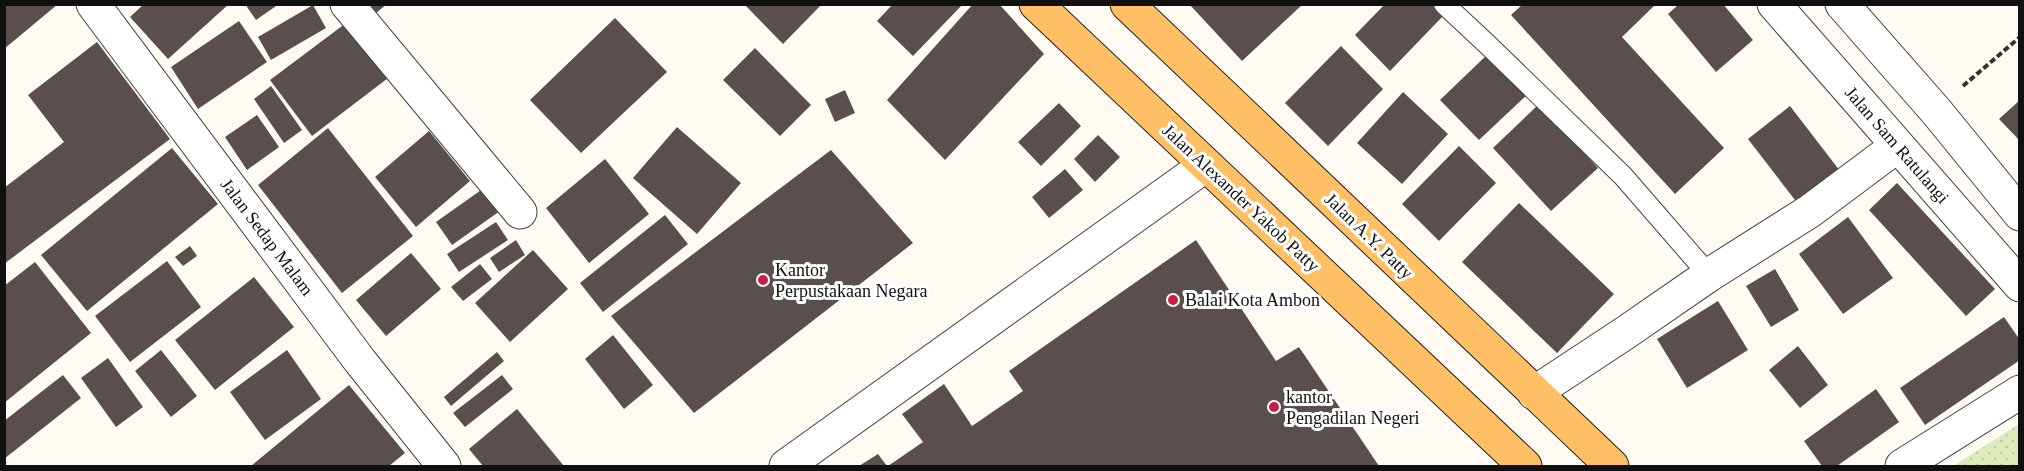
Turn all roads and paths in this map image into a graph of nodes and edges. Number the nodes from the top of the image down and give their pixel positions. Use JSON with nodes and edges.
{"nodes":[{"id":1,"x":93,"y":4,"type":"edge"},
{"id":2,"x":347,"y":4,"type":"edge"},
{"id":3,"x":1036,"y":4,"type":"edge"},
{"id":4,"x":1127,"y":4,"type":"edge"},
{"id":5,"x":1444,"y":4,"type":"edge"},
{"id":6,"x":1774,"y":4,"type":"edge"},
{"id":7,"x":1842,"y":4,"type":"edge"},
{"id":8,"x":2019,"y":37,"type":"edge"},
{"id":9,"x":1936,"y":111,"type":"junction"},
{"id":10,"x":1897,"y":146,"type":"junction"},
{"id":11,"x":1206,"y":165,"type":"junction"},
{"id":12,"x":520,"y":212,"type":"dead end"},
{"id":13,"x":2019,"y":214,"type":"edge"},
{"id":14,"x":1709,"y":275,"type":"junction"},
{"id":15,"x":2019,"y":285,"type":"edge"},
{"id":16,"x":2019,"y":392,"type":"edge"},
{"id":17,"x":1534,"y":393,"type":"junction"},
{"id":18,"x":444,"y":466,"type":"edge"},
{"id":19,"x":786,"y":466,"type":"edge"},
{"id":20,"x":1525,"y":466,"type":"edge"},
{"id":21,"x":1612,"y":466,"type":"edge"},
{"id":22,"x":1902,"y":466,"type":"edge"}],
"edges":[{"from":1,"to":18,"type":"street","name":"Jalan Sedap Malam"},
{"from":2,"to":12,"type":"street"},
{"from":3,"to":11,"type":"main road","name":"Jalan Alexander Yakob Patty"},
{"from":4,"to":17,"type":"main road","name":"Jalan A.Y. Patty"},
{"from":5,"to":14,"type":"lane"},
{"from":6,"to":10,"type":"street","name":"Jalan Sam Ratulangi"},
{"from":7,"to":9,"type":"street"},
{"from":8,"to":9,"type":"path"},
{"from":9,"to":13,"type":"street"},
{"from":10,"to":14,"type":"street"},
{"from":10,"to":15,"type":"street","name":"Jalan Sam Ratulangi"},
{"from":11,"to":19,"type":"street"},
{"from":11,"to":20,"type":"main road","name":"Jalan Alexander Yakob Patty"},
{"from":14,"to":17,"type":"street"},
{"from":16,"to":22,"type":"street"},
{"from":17,"to":21,"type":"main road","name":"Jalan A.Y. Patty"}]}
